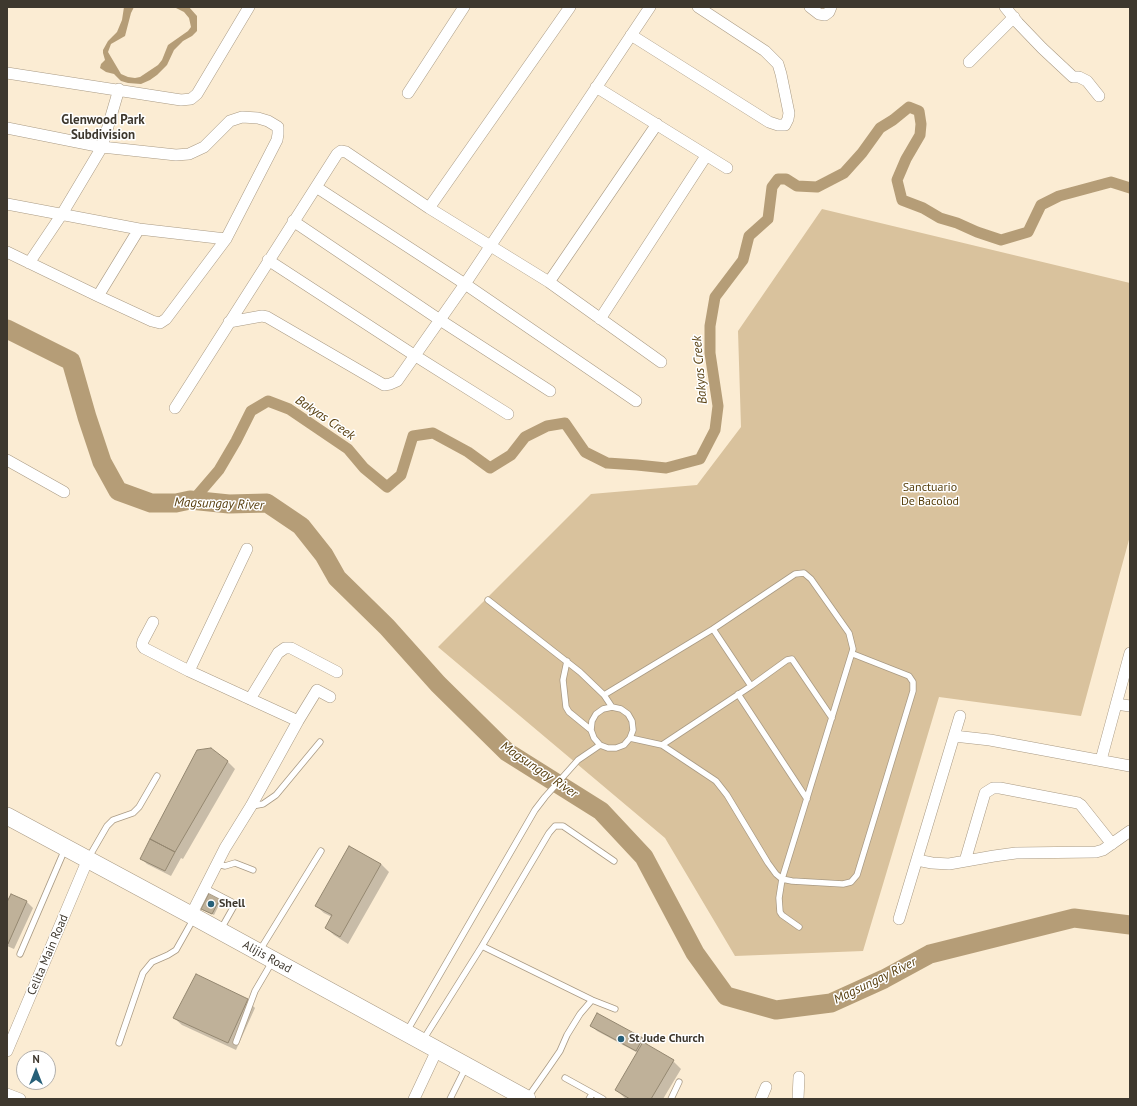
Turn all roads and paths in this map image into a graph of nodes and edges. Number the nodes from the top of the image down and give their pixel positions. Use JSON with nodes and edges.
{"nodes":[{"id":1,"x":249,"y":7,"type":"edge"},
{"id":2,"x":464,"y":7,"type":"edge"},
{"id":3,"x":570,"y":7,"type":"edge"},
{"id":4,"x":650,"y":7,"type":"edge"},
{"id":5,"x":698,"y":7,"type":"edge"},
{"id":6,"x":810,"y":7,"type":"edge"},
{"id":7,"x":831,"y":7,"type":"edge"},
{"id":8,"x":1005,"y":7,"type":"edge"},
{"id":9,"x":1014,"y":18,"type":"junction"},
{"id":10,"x":631,"y":35,"type":"junction"},
{"id":11,"x":969,"y":62,"type":"dead end"},
{"id":12,"x":7,"y":73,"type":"edge"},
{"id":13,"x":596,"y":87,"type":"junction"},
{"id":14,"x":119,"y":90,"type":"junction"},
{"id":15,"x":408,"y":93,"type":"dead end"},
{"id":16,"x":1099,"y":96,"type":"dead end"},
{"id":17,"x":657,"y":124,"type":"junction"},
{"id":18,"x":7,"y":128,"type":"edge"},
{"id":19,"x":102,"y":147,"type":"junction"},
{"id":20,"x":706,"y":156,"type":"junction"},
{"id":21,"x":727,"y":168,"type":"dead end"},
{"id":22,"x":316,"y":187,"type":"junction"},
{"id":23,"x":7,"y":204,"type":"edge"},
{"id":24,"x":430,"y":208,"type":"junction"},
{"id":25,"x":62,"y":214,"type":"junction"},
{"id":26,"x":293,"y":221,"type":"junction"},
{"id":27,"x":139,"y":230,"type":"junction"},
{"id":28,"x":226,"y":239,"type":"junction"},
{"id":29,"x":490,"y":246,"type":"junction"},
{"id":30,"x":7,"y":252,"type":"edge"},
{"id":31,"x":268,"y":260,"type":"junction"},
{"id":32,"x":29,"y":263,"type":"junction"},
{"id":33,"x":549,"y":282,"type":"junction"},
{"id":34,"x":465,"y":284,"type":"junction"},
{"id":35,"x":98,"y":296,"type":"junction"},
{"id":36,"x":600,"y":319,"type":"junction"},
{"id":37,"x":440,"y":320,"type":"junction"},
{"id":38,"x":229,"y":322,"type":"junction"},
{"id":39,"x":414,"y":355,"type":"junction"},
{"id":40,"x":661,"y":362,"type":"dead end"},
{"id":41,"x":550,"y":391,"type":"dead end"},
{"id":42,"x":636,"y":401,"type":"dead end"},
{"id":43,"x":175,"y":408,"type":"dead end"},
{"id":44,"x":508,"y":414,"type":"dead end"},
{"id":45,"x":7,"y":460,"type":"edge"},
{"id":46,"x":64,"y":492,"type":"dead end"},
{"id":47,"x":247,"y":549,"type":"dead end"},
{"id":48,"x":488,"y":600,"type":"dead end"},
{"id":49,"x":153,"y":622,"type":"dead end"},
{"id":50,"x":713,"y":629,"type":"junction"},
{"id":51,"x":1130,"y":653,"type":"edge"},
{"id":52,"x":853,"y":654,"type":"junction"},
{"id":53,"x":567,"y":661,"type":"junction"},
{"id":54,"x":189,"y":672,"type":"junction"},
{"id":55,"x":337,"y":672,"type":"dead end"},
{"id":56,"x":750,"y":686,"type":"junction"},
{"id":57,"x":738,"y":694,"type":"junction"},
{"id":58,"x":604,"y":695,"type":"junction"},
{"id":59,"x":330,"y":697,"type":"dead end"},
{"id":60,"x":250,"y":699,"type":"junction"},
{"id":61,"x":1116,"y":704,"type":"junction"},
{"id":62,"x":1130,"y":706,"type":"edge"},
{"id":63,"x":612,"y":707,"type":"junction"},
{"id":64,"x":960,"y":716,"type":"dead end"},
{"id":65,"x":832,"y":718,"type":"junction"},
{"id":66,"x":298,"y":721,"type":"junction"},
{"id":67,"x":591,"y":730,"type":"junction"},
{"id":68,"x":954,"y":736,"type":"junction"},
{"id":69,"x":630,"y":738,"type":"junction"},
{"id":70,"x":320,"y":742,"type":"dead end"},
{"id":71,"x":600,"y":745,"type":"junction"},
{"id":72,"x":662,"y":745,"type":"junction"},
{"id":73,"x":1101,"y":760,"type":"junction"},
{"id":74,"x":1130,"y":766,"type":"edge"},
{"id":75,"x":157,"y":776,"type":"dead end"},
{"id":76,"x":807,"y":799,"type":"junction"},
{"id":77,"x":251,"y":806,"type":"junction"},
{"id":78,"x":7,"y":816,"type":"edge"},
{"id":79,"x":1130,"y":831,"type":"edge"},
{"id":80,"x":1112,"y":844,"type":"junction"},
{"id":81,"x":66,"y":847,"type":"junction"},
{"id":82,"x":321,"y":851,"type":"dead end"},
{"id":83,"x":88,"y":859,"type":"junction"},
{"id":84,"x":917,"y":860,"type":"junction"},
{"id":85,"x":614,"y":861,"type":"dead end"},
{"id":86,"x":965,"y":861,"type":"junction"},
{"id":87,"x":217,"y":864,"type":"junction"},
{"id":88,"x":253,"y":870,"type":"dead end"},
{"id":89,"x":782,"y":879,"type":"junction"},
{"id":90,"x":205,"y":888,"type":"junction"},
{"id":91,"x":193,"y":916,"type":"junction"},
{"id":92,"x":899,"y":919,"type":"dead end"},
{"id":93,"x":798,"y":927,"type":"dead end"},
{"id":94,"x":220,"y":931,"type":"junction"},
{"id":95,"x":482,"y":946,"type":"junction"},
{"id":96,"x":20,"y":954,"type":"dead end"},
{"id":97,"x":266,"y":956,"type":"junction"},
{"id":98,"x":592,"y":1000,"type":"junction"},
{"id":99,"x":614,"y":1009,"type":"dead end"},
{"id":100,"x":406,"y":1032,"type":"junction"},
{"id":101,"x":236,"y":1042,"type":"dead end"},
{"id":102,"x":422,"y":1042,"type":"junction"},
{"id":103,"x":119,"y":1043,"type":"dead end"},
{"id":104,"x":437,"y":1050,"type":"junction"},
{"id":105,"x":7,"y":1051,"type":"edge"},
{"id":106,"x":467,"y":1066,"type":"junction"},
{"id":107,"x":799,"y":1077,"type":"dead end"},
{"id":108,"x":566,"y":1078,"type":"dead end"},
{"id":109,"x":679,"y":1082,"type":"dead end"},
{"id":110,"x":766,"y":1087,"type":"dead end"},
{"id":111,"x":7,"y":1094,"type":"edge"},
{"id":112,"x":591,"y":1096,"type":"edge"},
{"id":113,"x":20,"y":1099,"type":"edge"},
{"id":114,"x":414,"y":1099,"type":"edge"},
{"id":115,"x":450,"y":1099,"type":"edge"},
{"id":116,"x":527,"y":1099,"type":"edge"},
{"id":117,"x":603,"y":1099,"type":"edge"},
{"id":118,"x":671,"y":1099,"type":"edge"},
{"id":119,"x":761,"y":1099,"type":"edge"},
{"id":120,"x":798,"y":1099,"type":"edge"}],
"edges":[{"from":1,"to":14,"type":"street"},
{"from":2,"to":15,"type":"street"},
{"from":3,"to":24,"type":"street"},
{"from":4,"to":10,"type":"street"},
{"from":5,"to":10,"type":"street"},
{"from":6,"to":7,"type":"street"},
{"from":8,"to":9,"type":"street"},
{"from":9,"to":11,"type":"street"},
{"from":9,"to":16,"type":"street"},
{"from":10,"to":13,"type":"street"},
{"from":12,"to":14,"type":"street"},
{"from":13,"to":17,"type":"street"},
{"from":13,"to":29,"type":"street"},
{"from":14,"to":19,"type":"street"},
{"from":17,"to":20,"type":"street"},
{"from":17,"to":33,"type":"street"},
{"from":18,"to":19,"type":"street"},
{"from":19,"to":25,"type":"street"},
{"from":19,"to":28,"type":"street"},
{"from":20,"to":21,"type":"street"},
{"from":20,"to":36,"type":"street"},
{"from":22,"to":24,"type":"street"},
{"from":22,"to":26,"type":"street"},
{"from":22,"to":34,"type":"street"},
{"from":23,"to":25,"type":"street"},
{"from":24,"to":29,"type":"street"},
{"from":25,"to":27,"type":"street"},
{"from":25,"to":32,"type":"street"},
{"from":26,"to":31,"type":"street"},
{"from":26,"to":37,"type":"street"},
{"from":27,"to":28,"type":"street"},
{"from":27,"to":35,"type":"street"},
{"from":28,"to":35,"type":"street"},
{"from":29,"to":33,"type":"street"},
{"from":29,"to":34,"type":"street"},
{"from":30,"to":32,"type":"street"},
{"from":31,"to":38,"type":"street"},
{"from":31,"to":39,"type":"street"},
{"from":32,"to":35,"type":"street"},
{"from":33,"to":36,"type":"street"},
{"from":34,"to":37,"type":"street"},
{"from":34,"to":42,"type":"street"},
{"from":36,"to":40,"type":"street"},
{"from":37,"to":39,"type":"street"},
{"from":37,"to":41,"type":"street"},
{"from":38,"to":39,"type":"street"},
{"from":38,"to":43,"type":"street"},
{"from":39,"to":44,"type":"street"},
{"from":45,"to":46,"type":"street"},
{"from":47,"to":54,"type":"street"},
{"from":48,"to":53,"type":"lane"},
{"from":49,"to":54,"type":"street"},
{"from":50,"to":52,"type":"lane"},
{"from":50,"to":56,"type":"lane"},
{"from":50,"to":58,"type":"lane"},
{"from":51,"to":61,"type":"street"},
{"from":52,"to":65,"type":"lane"},
{"from":52,"to":89,"type":"lane"},
{"from":53,"to":58,"type":"lane"},
{"from":53,"to":67,"type":"lane"},
{"from":54,"to":60,"type":"street"},
{"from":55,"to":60,"type":"street"},
{"from":56,"to":57,"type":"lane"},
{"from":56,"to":65,"type":"lane"},
{"from":57,"to":72,"type":"lane"},
{"from":57,"to":76,"type":"lane"},
{"from":58,"to":63,"type":"lane"},
{"from":59,"to":66,"type":"street"},
{"from":60,"to":66,"type":"street"},
{"from":61,"to":62,"type":"street"},
{"from":61,"to":73,"type":"street"},
{"from":63,"to":67,"type":"lane"},
{"from":63,"to":69,"type":"lane"},
{"from":64,"to":68,"type":"street"},
{"from":65,"to":76,"type":"lane"},
{"from":66,"to":77,"type":"street"},
{"from":67,"to":71,"type":"lane"},
{"from":68,"to":73,"type":"street"},
{"from":68,"to":84,"type":"street"},
{"from":69,"to":71,"type":"lane"},
{"from":69,"to":72,"type":"lane"},
{"from":70,"to":77,"type":"lane"},
{"from":71,"to":100,"type":"lane"},
{"from":72,"to":89,"type":"lane"},
{"from":73,"to":74,"type":"street"},
{"from":75,"to":83,"type":"lane"},
{"from":76,"to":89,"type":"lane"},
{"from":77,"to":87,"type":"street"},
{"from":78,"to":81,"type":"main road","name":"Alijis Road"},
{"from":79,"to":80,"type":"street"},
{"from":80,"to":86,"type":"street"},
{"from":80,"to":86,"type":"street"},
{"from":81,"to":83,"type":"main road","name":"Alijis Road"},
{"from":81,"to":96,"type":"lane"},
{"from":82,"to":97,"type":"lane"},
{"from":83,"to":91,"type":"main road","name":"Alijis Road"},
{"from":83,"to":105,"type":"street","name":"Celita Main Road"},
{"from":84,"to":86,"type":"street"},
{"from":84,"to":92,"type":"street"},
{"from":85,"to":95,"type":"lane"},
{"from":87,"to":88,"type":"lane"},
{"from":87,"to":90,"type":"street"},
{"from":89,"to":93,"type":"lane"},
{"from":90,"to":91,"type":"street"},
{"from":90,"to":94,"type":"lane"},
{"from":91,"to":94,"type":"main road","name":"Alijis Road"},
{"from":91,"to":103,"type":"lane"},
{"from":94,"to":97,"type":"main road","name":"Alijis Road"},
{"from":95,"to":98,"type":"lane"},
{"from":95,"to":102,"type":"lane"},
{"from":97,"to":100,"type":"main road","name":"Alijis Road"},
{"from":97,"to":101,"type":"lane"},
{"from":98,"to":99,"type":"lane"},
{"from":98,"to":116,"type":"lane"},
{"from":100,"to":102,"type":"main road","name":"Alijis Road"},
{"from":102,"to":104,"type":"main road","name":"Alijis Road"},
{"from":104,"to":106,"type":"main road","name":"Alijis Road"},
{"from":104,"to":114,"type":"street"},
{"from":106,"to":115,"type":"lane"},
{"from":106,"to":116,"type":"main road","name":"Alijis Road"},
{"from":107,"to":120,"type":"street"},
{"from":108,"to":112,"type":"lane"},
{"from":109,"to":118,"type":"lane"},
{"from":110,"to":119,"type":"street"},
{"from":111,"to":113,"type":"street"},
{"from":112,"to":117,"type":"lane"}]}
